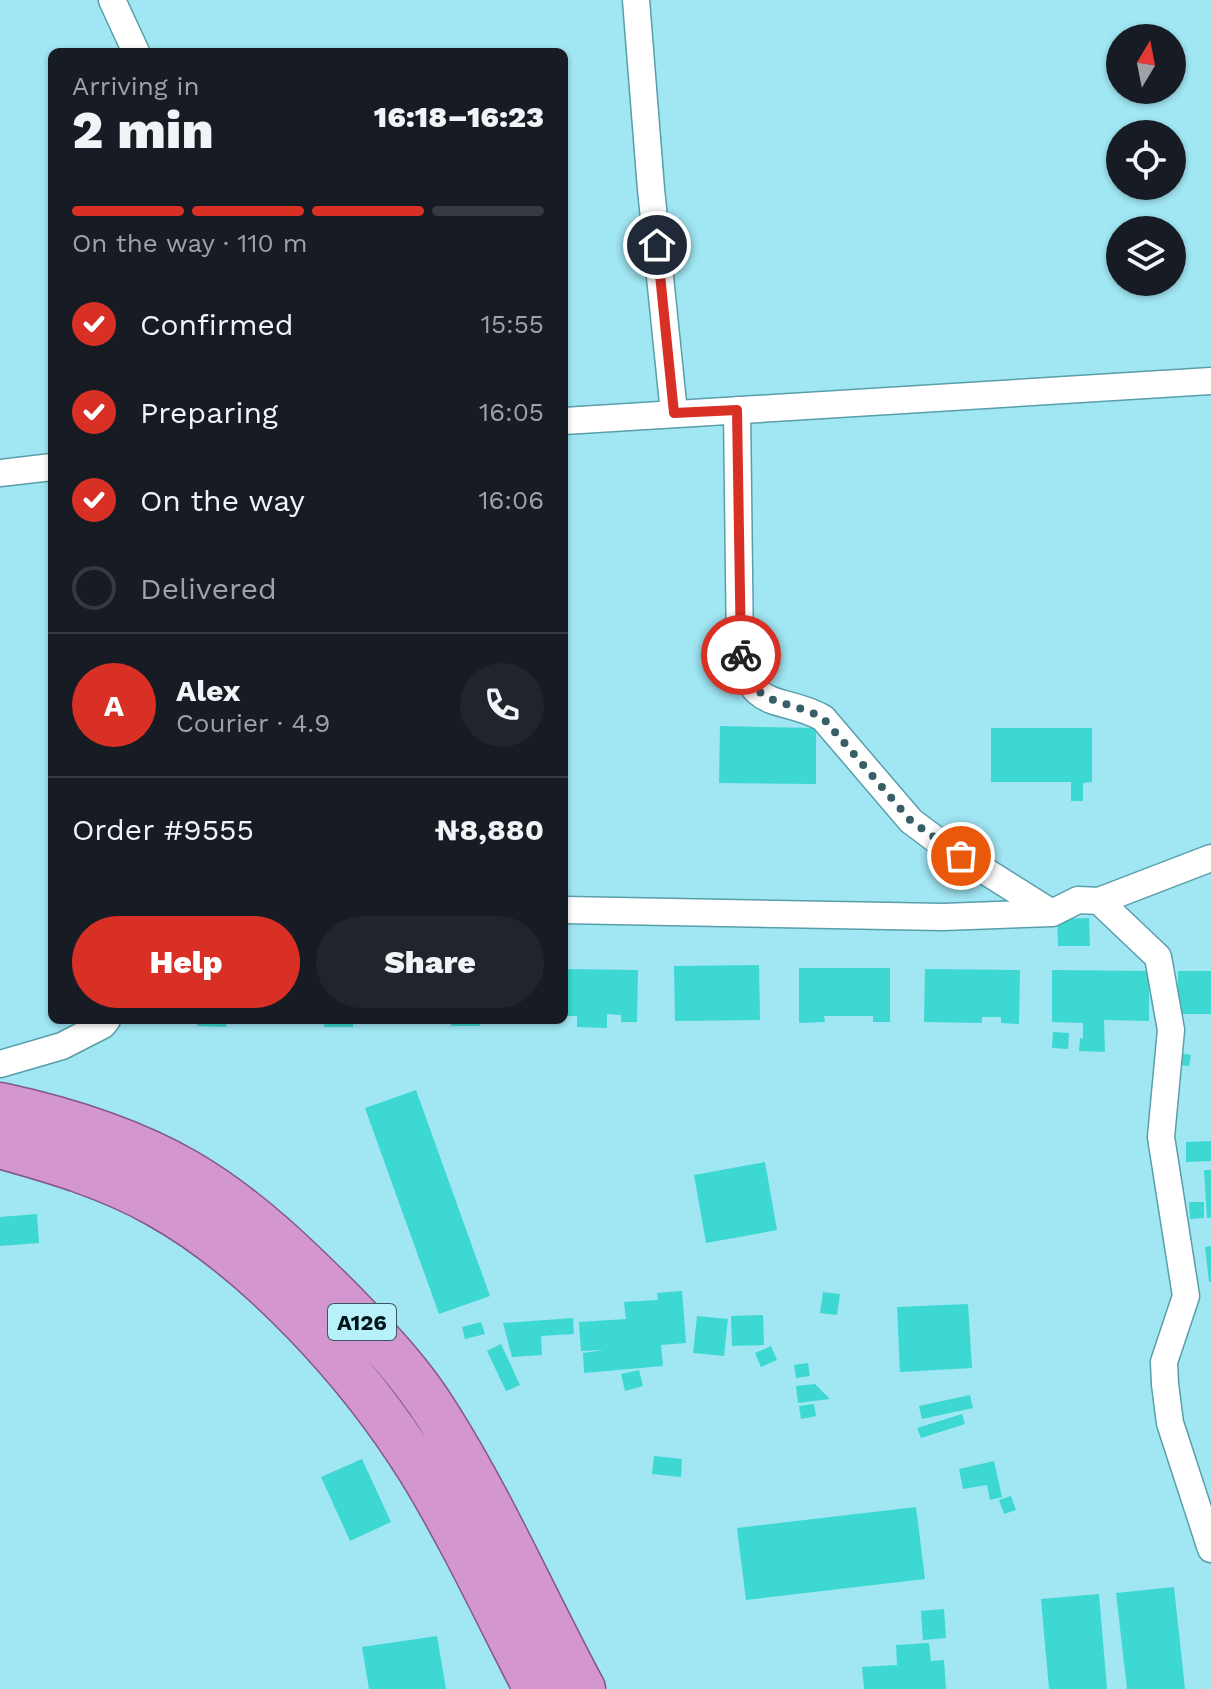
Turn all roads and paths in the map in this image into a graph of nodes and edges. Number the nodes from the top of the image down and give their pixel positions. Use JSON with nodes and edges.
{"nodes":[{"id":1,"x":112,"y":0,"type":"edge"},
{"id":2,"x":636,"y":0,"type":"edge"},
{"id":3,"x":134,"y":48,"type":"edge"},
{"id":4,"x":1211,"y":381,"type":"edge"},
{"id":5,"x":737,"y":410,"type":"junction"},
{"id":6,"x":674,"y":413,"type":"junction"},
{"id":7,"x":575,"y":421,"type":"edge"},
{"id":8,"x":48,"y":467,"type":"edge"},
{"id":9,"x":0,"y":473,"type":"edge"},
{"id":10,"x":1211,"y":858,"type":"edge"},
{"id":11,"x":1099,"y":901,"type":"junction"},
{"id":12,"x":568,"y":910,"type":"edge"},
{"id":13,"x":1052,"y":913,"type":"junction"},
{"id":14,"x":104,"y":1024,"type":"edge"},
{"id":15,"x":0,"y":1064,"type":"edge"},
{"id":16,"x":0,"y":1105,"type":"edge"},
{"id":17,"x":0,"y":1146,"type":"edge"},
{"id":18,"x":1211,"y":1549,"type":"edge"},
{"id":19,"x":536,"y":1689,"type":"edge"},
{"id":20,"x":583,"y":1689,"type":"edge"}],
"edges":[{"from":1,"to":3,"type":"street"},
{"from":2,"to":6,"type":"street"},
{"from":4,"to":5,"type":"street"},
{"from":5,"to":6,"type":"street"},
{"from":5,"to":13,"type":"street"},
{"from":6,"to":7,"type":"street"},
{"from":8,"to":9,"type":"street"},
{"from":10,"to":11,"type":"street"},
{"from":11,"to":13,"type":"street"},
{"from":11,"to":18,"type":"street"},
{"from":12,"to":13,"type":"street"},
{"from":14,"to":15,"type":"street"},
{"from":16,"to":20,"type":"highway","number":"A126"},
{"from":17,"to":19,"type":"highway","number":"A126"}]}
